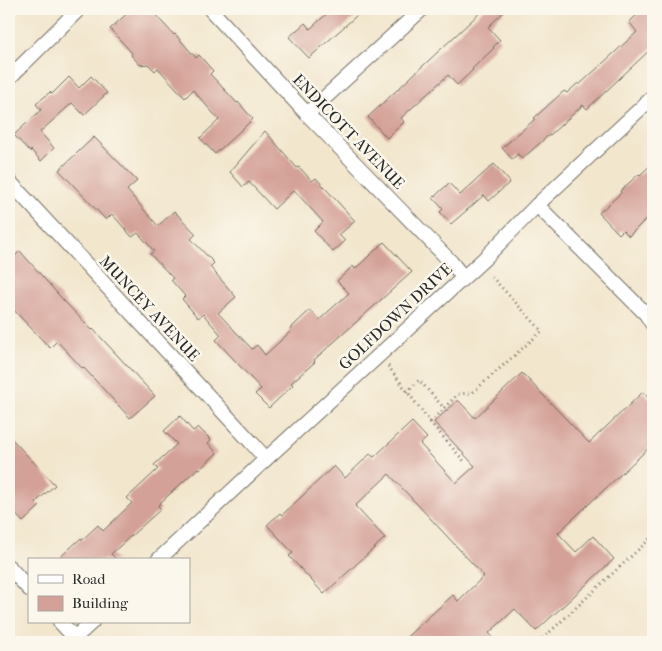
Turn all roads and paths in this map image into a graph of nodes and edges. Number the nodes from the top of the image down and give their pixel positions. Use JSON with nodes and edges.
{"nodes":[{"id":1,"x":79,"y":9,"type":"edge"},
{"id":2,"x":210,"y":9,"type":"edge"},
{"id":3,"x":422,"y":9,"type":"edge"},
{"id":4,"x":9,"y":78,"type":"edge"},
{"id":5,"x":653,"y":97,"type":"edge"},
{"id":6,"x":307,"y":114,"type":"junction"},
{"id":7,"x":9,"y":181,"type":"edge"},
{"id":8,"x":537,"y":205,"type":"junction"},
{"id":9,"x":490,"y":275,"type":"dead end"},
{"id":10,"x":463,"y":277,"type":"junction"},
{"id":11,"x":653,"y":324,"type":"edge"},
{"id":12,"x":386,"y":363,"type":"dead end"},
{"id":13,"x":407,"y":392,"type":"junction"},
{"id":14,"x":444,"y":408,"type":"junction"},
{"id":15,"x":430,"y":422,"type":"junction"},
{"id":16,"x":266,"y":459,"type":"junction"},
{"id":17,"x":464,"y":461,"type":"dead end"},
{"id":18,"x":653,"y":536,"type":"edge"},
{"id":19,"x":160,"y":558,"type":"edge"},
{"id":20,"x":9,"y":567,"type":"edge"},
{"id":21,"x":28,"y":588,"type":"edge"},
{"id":22,"x":61,"y":624,"type":"edge"},
{"id":23,"x":90,"y":624,"type":"edge"},
{"id":24,"x":73,"y":640,"type":"edge"},
{"id":25,"x":539,"y":642,"type":"edge"}],
"edges":[{"from":1,"to":4,"type":"street"},
{"from":2,"to":6,"type":"street","name":"ENDICOTT AVENUE"},
{"from":3,"to":6,"type":"street"},
{"from":5,"to":8,"type":"street","name":"GOLFDOWN DRIVE"},
{"from":6,"to":10,"type":"street","name":"ENDICOTT AVENUE"},
{"from":7,"to":16,"type":"street","name":"MUNCEY AVENUE"},
{"from":8,"to":10,"type":"street","name":"GOLFDOWN DRIVE"},
{"from":8,"to":11,"type":"street"},
{"from":9,"to":14,"type":"path"},
{"from":10,"to":16,"type":"street","name":"GOLFDOWN DRIVE"},
{"from":12,"to":13,"type":"path"},
{"from":13,"to":14,"type":"path"},
{"from":13,"to":15,"type":"path"},
{"from":14,"to":15,"type":"path"},
{"from":15,"to":17,"type":"path"},
{"from":16,"to":19,"type":"street","name":"GOLFDOWN DRIVE"},
{"from":18,"to":25,"type":"path"},
{"from":20,"to":21,"type":"street"},
{"from":22,"to":24,"type":"street"},
{"from":23,"to":24,"type":"street"}]}
